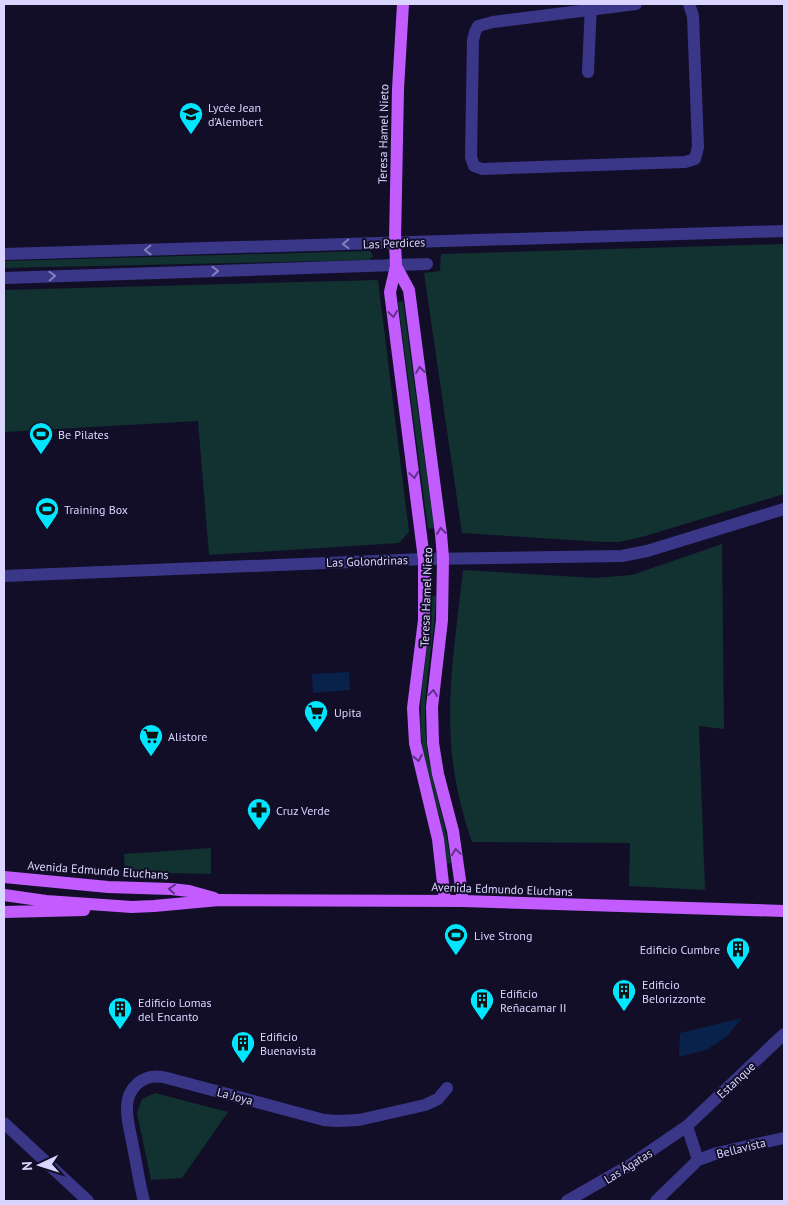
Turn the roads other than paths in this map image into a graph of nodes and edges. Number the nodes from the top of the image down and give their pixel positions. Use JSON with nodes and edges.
{"nodes":[{"id":1,"x":402,"y":4,"type":"edge"},
{"id":2,"x":636,"y":4,"type":"edge"},
{"id":3,"x":689,"y":4,"type":"edge"},
{"id":4,"x":591,"y":7,"type":"edge"},
{"id":5,"x":588,"y":72,"type":"dead end"},
{"id":6,"x":784,"y":231,"type":"edge"},
{"id":7,"x":395,"y":242,"type":"junction"},
{"id":8,"x":4,"y":254,"type":"edge"},
{"id":9,"x":427,"y":264,"type":"dead end"},
{"id":10,"x":396,"y":266,"type":"junction"},
{"id":11,"x":4,"y":278,"type":"edge"},
{"id":12,"x":784,"y":509,"type":"edge"},
{"id":13,"x":443,"y":558,"type":"junction"},
{"id":14,"x":424,"y":559,"type":"junction"},
{"id":15,"x":4,"y":576,"type":"edge"},
{"id":16,"x":4,"y":877,"type":"edge"},
{"id":17,"x":4,"y":895,"type":"edge"},
{"id":18,"x":219,"y":900,"type":"junction"},
{"id":19,"x":445,"y":900,"type":"junction"},
{"id":20,"x":463,"y":901,"type":"junction"},
{"id":21,"x":109,"y":905,"type":"junction"},
{"id":22,"x":784,"y":911,"type":"edge"},
{"id":23,"x":4,"y":912,"type":"edge"},
{"id":24,"x":784,"y":1034,"type":"edge"},
{"id":25,"x":447,"y":1088,"type":"dead end"},
{"id":26,"x":4,"y":1123,"type":"edge"},
{"id":27,"x":687,"y":1126,"type":"junction"},
{"id":28,"x":784,"y":1138,"type":"edge"},
{"id":29,"x":698,"y":1160,"type":"junction"},
{"id":30,"x":88,"y":1201,"type":"edge"},
{"id":31,"x":144,"y":1201,"type":"edge"},
{"id":32,"x":567,"y":1201,"type":"edge"},
{"id":33,"x":656,"y":1201,"type":"edge"}],
"edges":[{"from":1,"to":7,"type":"main road","name":"Teresa Hamel Nieto"},
{"from":2,"to":4,"type":"street"},
{"from":3,"to":4,"type":"street"},
{"from":4,"to":5,"type":"street"},
{"from":6,"to":7,"type":"street","name":"Las Perdices"},
{"from":7,"to":8,"type":"street","name":"Las Perdices","one_way":true},
{"from":7,"to":10,"type":"main road","name":"Teresa Hamel Nieto"},
{"from":9,"to":10,"type":"street","name":"Las Perdices"},
{"from":11,"to":10,"type":"street","name":"Las Perdices","one_way":true},
{"from":13,"to":10,"type":"main road","name":"Teresa Hamel Nieto","one_way":true},
{"from":10,"to":14,"type":"main road","name":"Teresa Hamel Nieto","one_way":true},
{"from":12,"to":13,"type":"street","name":"Las Golondrinas"},
{"from":13,"to":14,"type":"street","name":"Las Golondrinas"},
{"from":20,"to":13,"type":"main road","name":"Teresa Hamel Nieto","one_way":true},
{"from":14,"to":15,"type":"street","name":"Las Golondrinas"},
{"from":14,"to":19,"type":"main road","name":"Teresa Hamel Nieto","one_way":true},
{"from":18,"to":16,"type":"main road","name":"Avenida Edmundo Eluchans","one_way":true},
{"from":17,"to":21,"type":"main road","name":"Avenida Edmundo Eluchans"},
{"from":18,"to":19,"type":"main road","name":"Avenida Edmundo Eluchans"},
{"from":18,"to":21,"type":"main road","name":"Avenida Edmundo Eluchans"},
{"from":19,"to":20,"type":"main road","name":"Avenida Edmundo Eluchans"},
{"from":20,"to":22,"type":"main road","name":"Avenida Edmundo Eluchans"},
{"from":21,"to":23,"type":"main road"},
{"from":24,"to":27,"type":"street","name":"Estanque"},
{"from":25,"to":31,"type":"street","name":"La Joya"},
{"from":26,"to":30,"type":"street"},
{"from":27,"to":29,"type":"street"},
{"from":27,"to":32,"type":"street","name":"Las Ágatas"},
{"from":28,"to":29,"type":"street","name":"Bellavista"},
{"from":29,"to":33,"type":"street","name":"Bellavista"}]}
